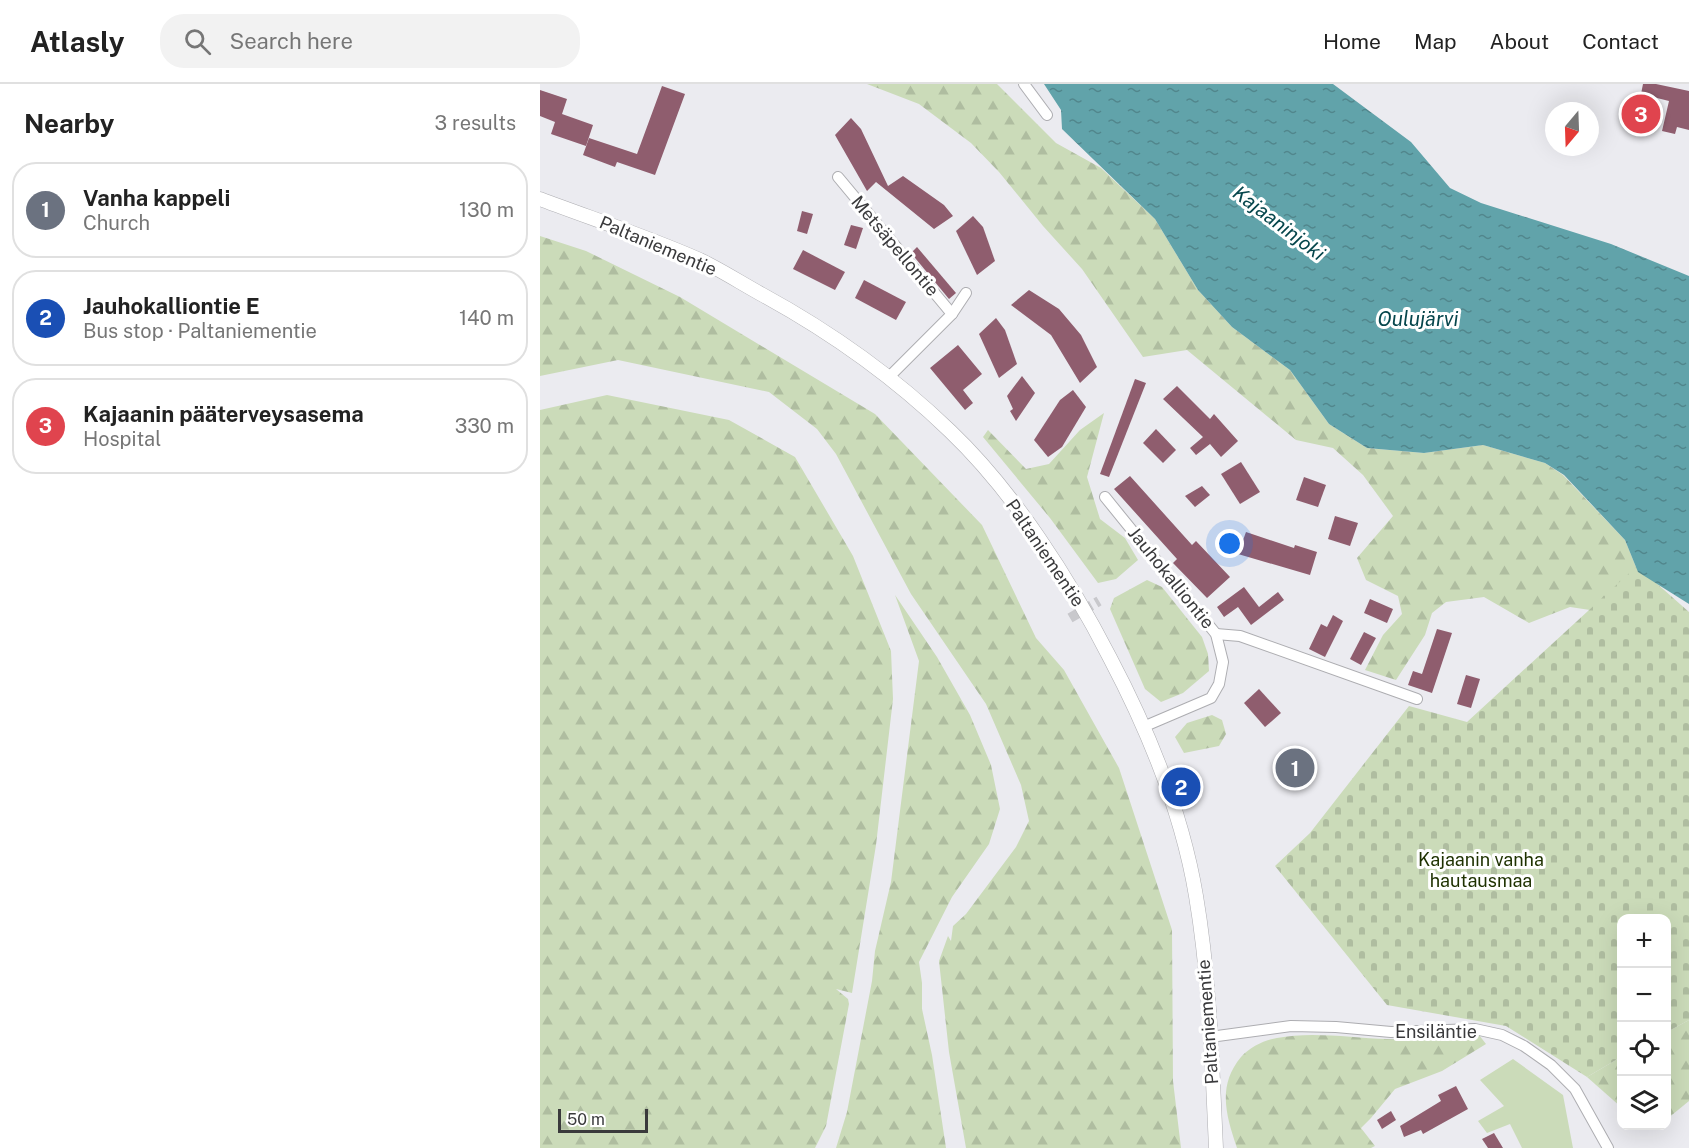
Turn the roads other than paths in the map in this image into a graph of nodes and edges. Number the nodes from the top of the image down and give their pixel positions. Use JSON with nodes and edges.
{"nodes":[{"id":1,"x":1024,"y":84,"type":"edge"},
{"id":2,"x":1047,"y":115,"type":"dead end"},
{"id":3,"x":838,"y":177,"type":"dead end"},
{"id":4,"x":540,"y":199,"type":"edge"},
{"id":5,"x":966,"y":293,"type":"dead end"},
{"id":6,"x":952,"y":315,"type":"junction"},
{"id":7,"x":888,"y":378,"type":"junction"},
{"id":8,"x":1105,"y":497,"type":"dead end"},
{"id":9,"x":1216,"y":634,"type":"junction"},
{"id":10,"x":1416,"y":699,"type":"dead end"},
{"id":11,"x":1143,"y":727,"type":"junction"},
{"id":12,"x":1210,"y":1037,"type":"junction"},
{"id":13,"x":1216,"y":1148,"type":"edge"},
{"id":14,"x":1608,"y":1148,"type":"edge"}],
"edges":[{"from":1,"to":2,"type":"street"},
{"from":3,"to":6,"type":"street","name":"Metsäpellontie"},
{"from":4,"to":7,"type":"street","name":"Paltaniementie"},
{"from":5,"to":6,"type":"street","name":"Metsäpellontie"},
{"from":6,"to":7,"type":"street","name":"Metsäpellontie"},
{"from":7,"to":11,"type":"street","name":"Paltaniementie"},
{"from":8,"to":9,"type":"street","name":"Jauhokalliontie"},
{"from":9,"to":10,"type":"street"},
{"from":9,"to":11,"type":"street","name":"Jauhokalliontie"},
{"from":11,"to":12,"type":"street","name":"Paltaniementie"},
{"from":12,"to":13,"type":"street","name":"Paltaniementie"},
{"from":12,"to":14,"type":"street","name":"Ensiläntie"}]}
